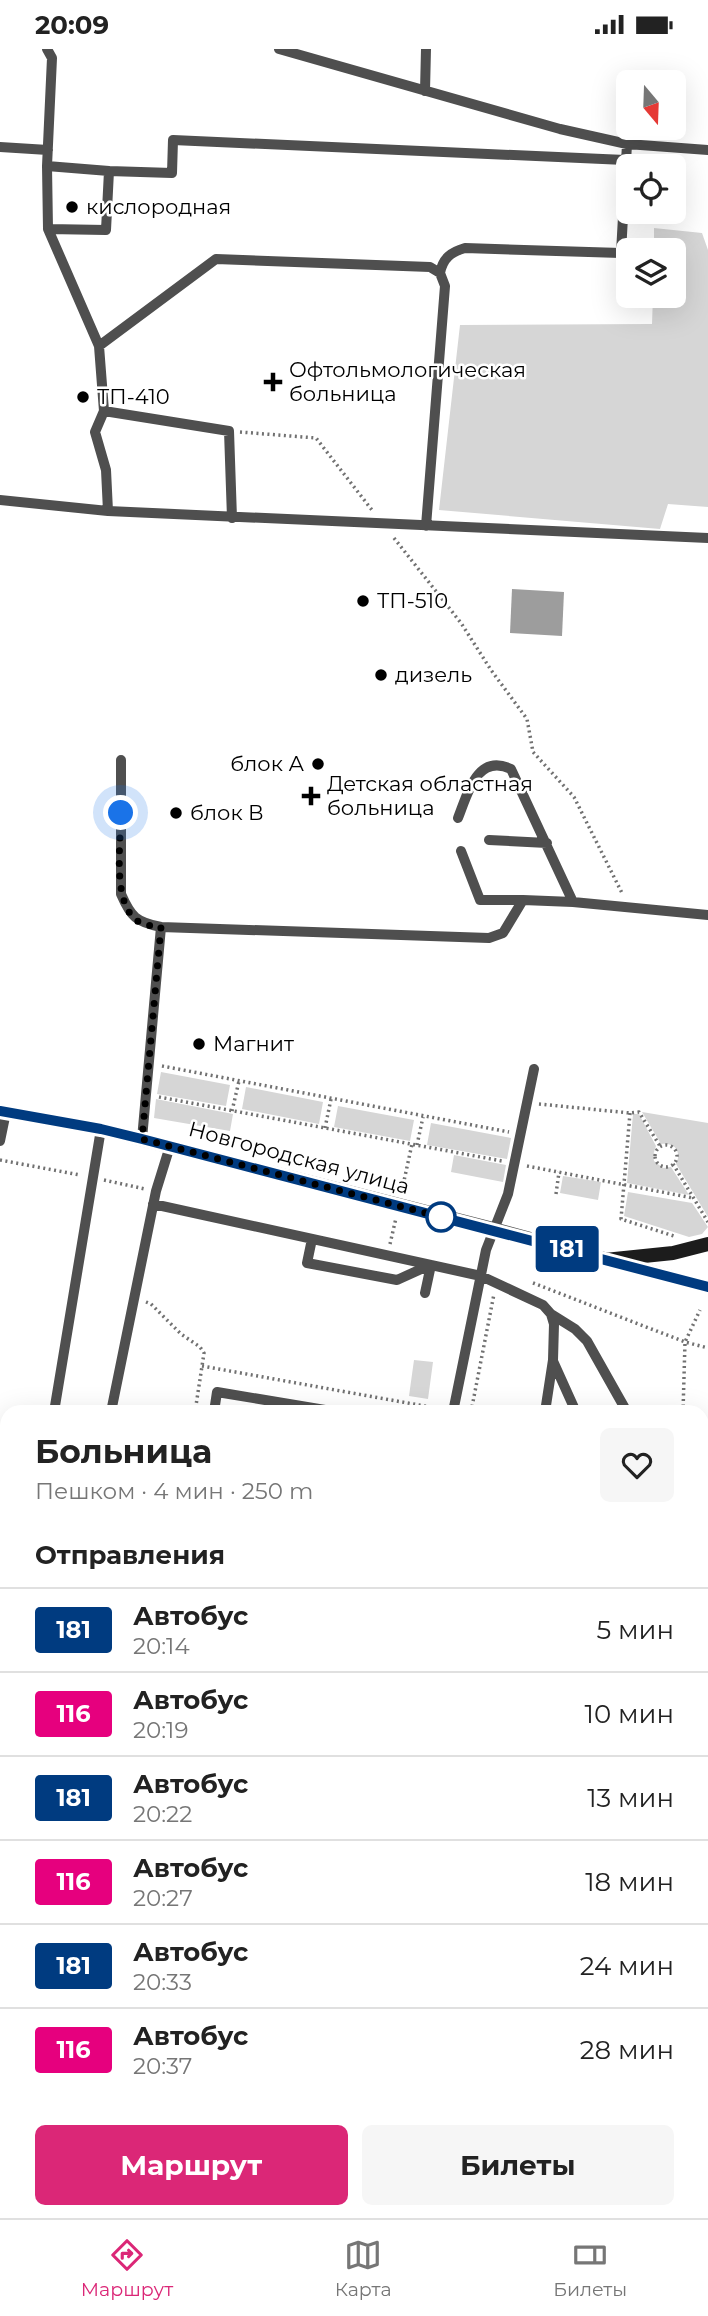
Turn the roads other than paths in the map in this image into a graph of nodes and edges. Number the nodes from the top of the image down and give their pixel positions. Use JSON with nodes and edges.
{"nodes":[{"id":1,"x":47,"y":49,"type":"edge"},
{"id":2,"x":279,"y":49,"type":"edge"},
{"id":3,"x":426,"y":49,"type":"edge"},
{"id":4,"x":425,"y":91,"type":"junction"},
{"id":5,"x":627,"y":144,"type":"junction"},
{"id":6,"x":0,"y":147,"type":"edge"},
{"id":7,"x":48,"y":150,"type":"junction"},
{"id":8,"x":708,"y":150,"type":"edge"},
{"id":9,"x":626,"y":154,"type":"edge"},
{"id":10,"x":616,"y":160,"type":"edge"},
{"id":11,"x":47,"y":166,"type":"junction"},
{"id":12,"x":109,"y":171,"type":"junction"},
{"id":13,"x":622,"y":224,"type":"edge"},
{"id":14,"x":48,"y":229,"type":"junction"},
{"id":15,"x":440,"y":273,"type":"junction"},
{"id":16,"x":99,"y":346,"type":"junction"},
{"id":17,"x":104,"y":411,"type":"junction"},
{"id":18,"x":0,"y":500,"type":"edge"},
{"id":19,"x":0,"y":509,"type":"edge"},
{"id":20,"x":108,"y":511,"type":"junction"},
{"id":21,"x":232,"y":518,"type":"junction"},
{"id":22,"x":426,"y":526,"type":"junction"},
{"id":23,"x":708,"y":538,"type":"edge"},
{"id":24,"x":121,"y":760,"type":"dead end"},
{"id":25,"x":458,"y":818,"type":"dead end"},
{"id":26,"x":489,"y":840,"type":"dead end"},
{"id":27,"x":547,"y":843,"type":"junction"},
{"id":28,"x":461,"y":851,"type":"dead end"},
{"id":29,"x":523,"y":900,"type":"junction"},
{"id":30,"x":573,"y":902,"type":"junction"},
{"id":31,"x":708,"y":915,"type":"edge"},
{"id":32,"x":161,"y":927,"type":"junction"},
{"id":33,"x":534,"y":1069,"type":"dead end"},
{"id":34,"x":3,"y":1112,"type":"edge"},
{"id":35,"x":101,"y":1129,"type":"junction"},
{"id":36,"x":142,"y":1139,"type":"junction"},
{"id":37,"x":0,"y":1141,"type":"edge"},
{"id":38,"x":170,"y":1146,"type":"junction"},
{"id":39,"x":153,"y":1204,"type":"junction"},
{"id":40,"x":493,"y":1229,"type":"junction"},
{"id":41,"x":312,"y":1239,"type":"junction"},
{"id":42,"x":708,"y":1244,"type":"edge"},
{"id":43,"x":606,"y":1261,"type":"junction"},
{"id":44,"x":431,"y":1265,"type":"junction"},
{"id":45,"x":481,"y":1276,"type":"junction"},
{"id":46,"x":708,"y":1287,"type":"edge"},
{"id":47,"x":425,"y":1293,"type":"dead end"},
{"id":48,"x":551,"y":1314,"type":"junction"},
{"id":49,"x":553,"y":1360,"type":"junction"},
{"id":50,"x":55,"y":1405,"type":"edge"},
{"id":51,"x":112,"y":1405,"type":"edge"},
{"id":52,"x":215,"y":1405,"type":"edge"},
{"id":53,"x":295,"y":1405,"type":"edge"},
{"id":54,"x":454,"y":1405,"type":"edge"},
{"id":55,"x":546,"y":1405,"type":"edge"},
{"id":56,"x":573,"y":1405,"type":"edge"},
{"id":57,"x":623,"y":1405,"type":"edge"}],
"edges":[{"from":1,"to":7,"type":"lane"},
{"from":2,"to":4,"type":"lane"},
{"from":3,"to":4,"type":"lane"},
{"from":4,"to":5,"type":"lane"},
{"from":5,"to":8,"type":"lane"},
{"from":5,"to":9,"type":"lane"},
{"from":6,"to":7,"type":"lane"},
{"from":7,"to":11,"type":"lane"},
{"from":10,"to":12,"type":"lane"},
{"from":11,"to":12,"type":"lane"},
{"from":11,"to":14,"type":"lane"},
{"from":12,"to":14,"type":"lane"},
{"from":13,"to":15,"type":"lane"},
{"from":14,"to":16,"type":"lane"},
{"from":15,"to":16,"type":"lane"},
{"from":15,"to":22,"type":"lane"},
{"from":16,"to":17,"type":"lane"},
{"from":17,"to":20,"type":"lane"},
{"from":17,"to":21,"type":"lane"},
{"from":18,"to":19,"type":"lane"},
{"from":18,"to":20,"type":"lane"},
{"from":20,"to":21,"type":"lane"},
{"from":21,"to":22,"type":"lane"},
{"from":22,"to":23,"type":"lane"},
{"from":24,"to":32,"type":"lane"},
{"from":25,"to":27,"type":"lane"},
{"from":26,"to":27,"type":"lane"},
{"from":27,"to":30,"type":"lane"},
{"from":28,"to":29,"type":"lane"},
{"from":29,"to":30,"type":"lane"},
{"from":29,"to":32,"type":"lane"},
{"from":30,"to":31,"type":"lane"},
{"from":32,"to":36,"type":"lane"},
{"from":33,"to":40,"type":"lane"},
{"from":34,"to":35,"type":"street","name":"Новгородская улица"},
{"from":34,"to":37,"type":"lane"},
{"from":35,"to":36,"type":"street","name":"Новгородская улица"},
{"from":35,"to":50,"type":"lane"},
{"from":36,"to":38,"type":"street","name":"Новгородская улица"},
{"from":38,"to":39,"type":"lane"},
{"from":38,"to":40,"type":"street","name":"Новгородская улица"},
{"from":39,"to":41,"type":"lane"},
{"from":39,"to":51,"type":"lane"},
{"from":40,"to":43,"type":"street","name":"Новгородская улица"},
{"from":40,"to":45,"type":"lane"},
{"from":41,"to":44,"type":"lane"},
{"from":41,"to":44,"type":"lane"},
{"from":42,"to":43,"type":"main road"},
{"from":43,"to":46,"type":"street","name":"Новгородская улица"},
{"from":44,"to":45,"type":"lane"},
{"from":44,"to":47,"type":"lane"},
{"from":45,"to":48,"type":"lane"},
{"from":45,"to":54,"type":"lane"},
{"from":48,"to":49,"type":"lane"},
{"from":48,"to":57,"type":"lane"},
{"from":49,"to":55,"type":"lane"},
{"from":49,"to":56,"type":"lane"},
{"from":52,"to":53,"type":"lane"}]}
